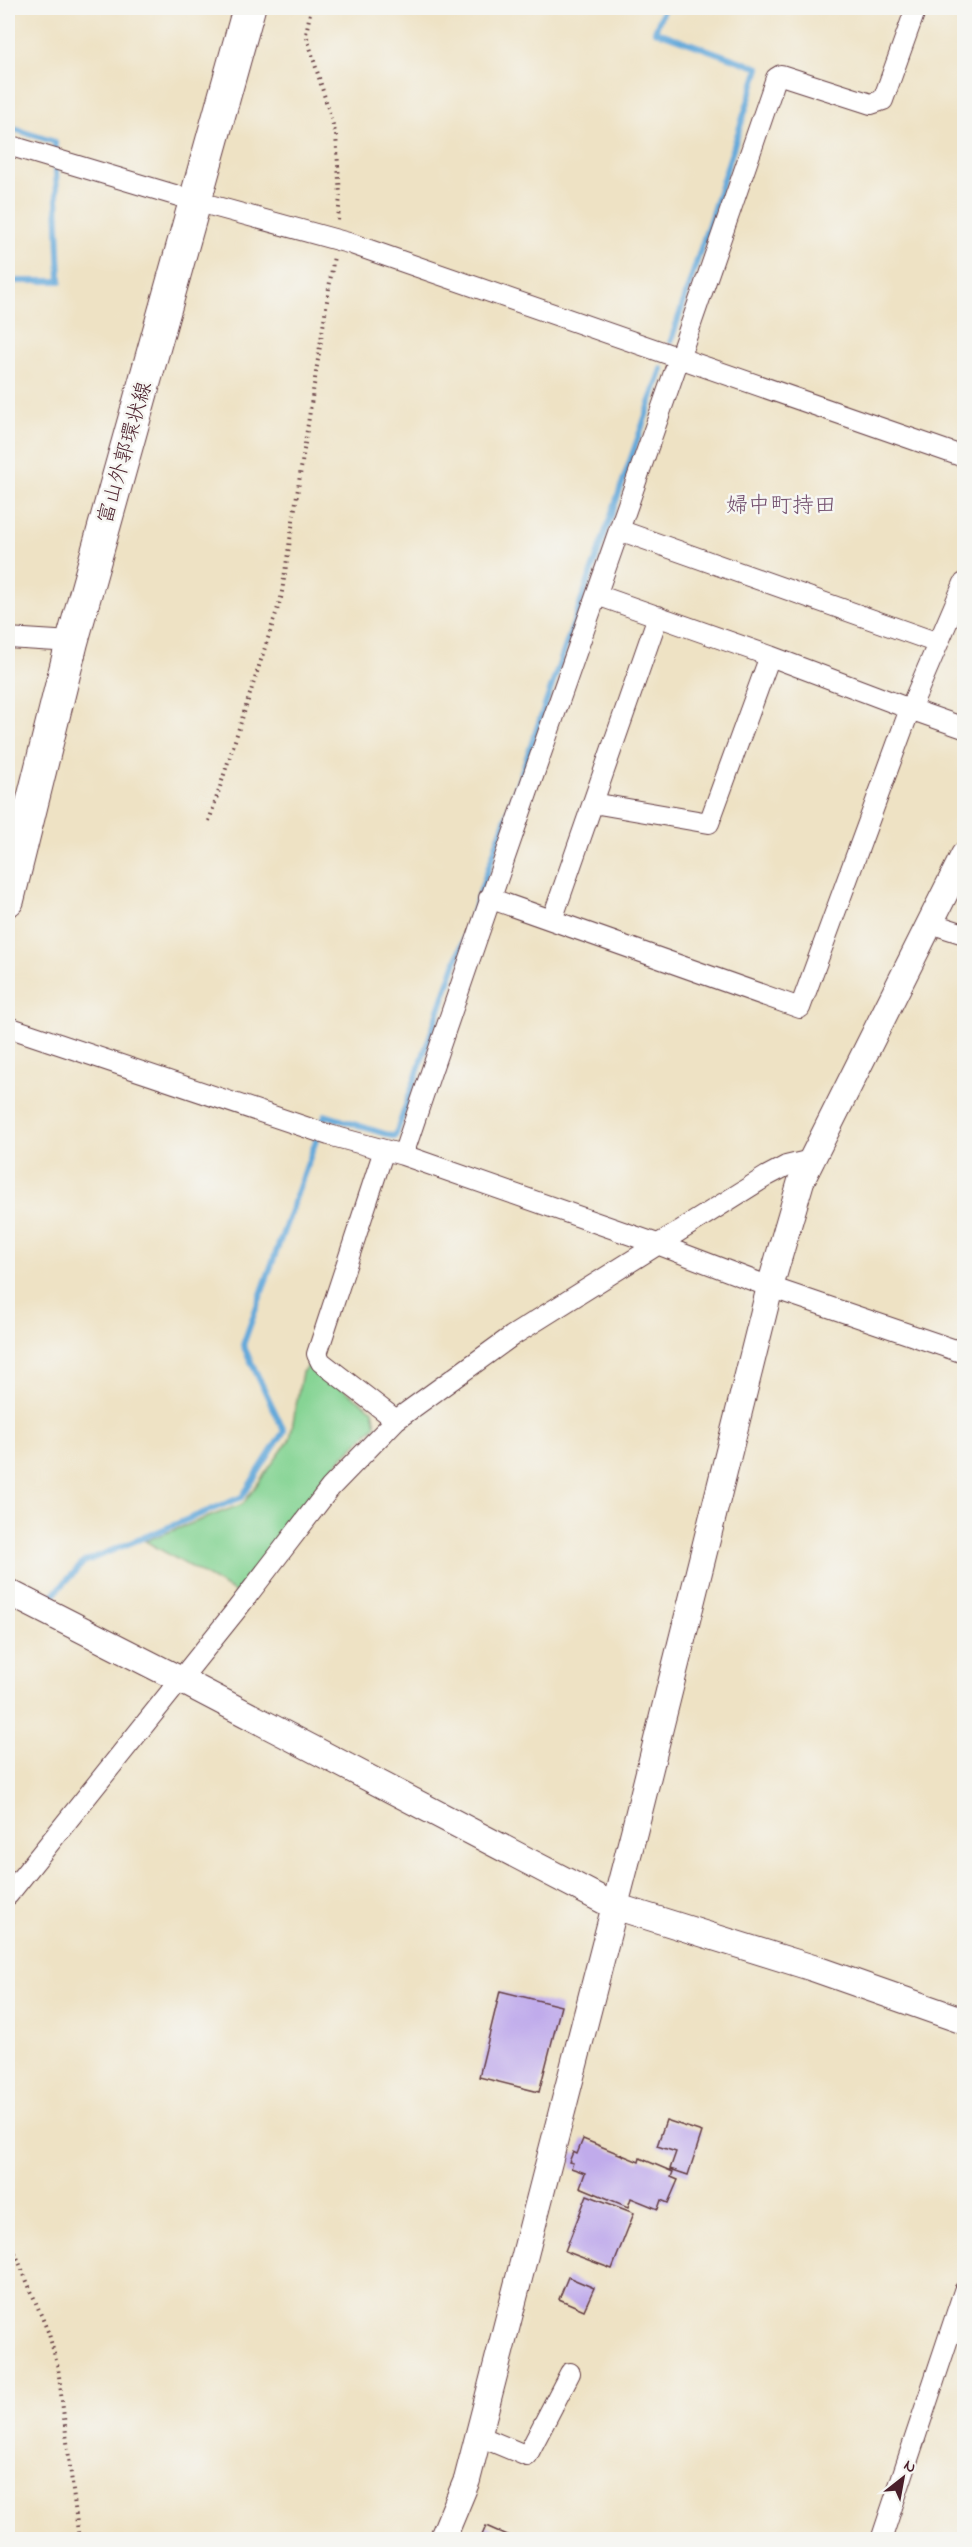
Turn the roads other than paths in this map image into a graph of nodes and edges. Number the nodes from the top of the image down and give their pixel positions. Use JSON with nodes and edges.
{"nodes":[{"id":1,"x":249,"y":8,"type":"edge"},
{"id":2,"x":916,"y":8,"type":"edge"},
{"id":3,"x":8,"y":145,"type":"edge"},
{"id":4,"x":195,"y":201,"type":"junction"},
{"id":5,"x":680,"y":358,"type":"junction"},
{"id":6,"x":964,"y":457,"type":"edge"},
{"id":7,"x":619,"y":530,"type":"junction"},
{"id":8,"x":964,"y":583,"type":"edge"},
{"id":9,"x":597,"y":595,"type":"junction"},
{"id":10,"x":658,"y":616,"type":"junction"},
{"id":11,"x":8,"y":638,"type":"edge"},
{"id":12,"x":72,"y":642,"type":"junction"},
{"id":13,"x":938,"y":644,"type":"junction"},
{"id":14,"x":770,"y":656,"type":"junction"},
{"id":15,"x":910,"y":709,"type":"junction"},
{"id":16,"x":964,"y":728,"type":"edge"},
{"id":17,"x":593,"y":803,"type":"junction"},
{"id":18,"x":964,"y":855,"type":"edge"},
{"id":19,"x":489,"y":898,"type":"junction"},
{"id":20,"x":8,"y":900,"type":"edge"},
{"id":21,"x":552,"y":920,"type":"junction"},
{"id":22,"x":930,"y":923,"type":"junction"},
{"id":23,"x":964,"y":934,"type":"edge"},
{"id":24,"x":8,"y":1027,"type":"edge"},
{"id":25,"x":394,"y":1152,"type":"junction"},
{"id":26,"x":811,"y":1160,"type":"junction"},
{"id":27,"x":657,"y":1244,"type":"junction"},
{"id":28,"x":770,"y":1287,"type":"junction"},
{"id":29,"x":964,"y":1353,"type":"edge"},
{"id":30,"x":396,"y":1420,"type":"junction"},
{"id":31,"x":8,"y":1592,"type":"edge"},
{"id":32,"x":179,"y":1679,"type":"junction"},
{"id":33,"x":8,"y":1894,"type":"edge"},
{"id":34,"x":614,"y":1906,"type":"junction"},
{"id":35,"x":964,"y":2021,"type":"edge"},
{"id":36,"x":964,"y":2291,"type":"edge"},
{"id":37,"x":570,"y":2373,"type":"dead end"},
{"id":38,"x":478,"y":2436,"type":"junction"},
{"id":39,"x":442,"y":2540,"type":"edge"},
{"id":40,"x":881,"y":2540,"type":"edge"}],
"edges":[{"from":1,"to":4,"type":"main road","name":"富山外郭環状線"},
{"from":2,"to":5,"type":"street"},
{"from":3,"to":4,"type":"street"},
{"from":4,"to":5,"type":"street"},
{"from":4,"to":12,"type":"main road","name":"富山外郭環状線"},
{"from":5,"to":6,"type":"street"},
{"from":5,"to":7,"type":"street"},
{"from":7,"to":9,"type":"street"},
{"from":7,"to":13,"type":"street"},
{"from":8,"to":13,"type":"street"},
{"from":9,"to":10,"type":"street"},
{"from":9,"to":19,"type":"street"},
{"from":10,"to":14,"type":"street"},
{"from":10,"to":17,"type":"street"},
{"from":11,"to":12,"type":"street"},
{"from":12,"to":20,"type":"main road","name":"富山外郭環状線"},
{"from":13,"to":15,"type":"street"},
{"from":14,"to":15,"type":"street"},
{"from":14,"to":17,"type":"street"},
{"from":15,"to":16,"type":"street"},
{"from":15,"to":21,"type":"street"},
{"from":17,"to":21,"type":"street"},
{"from":18,"to":22,"type":"street"},
{"from":19,"to":21,"type":"street"},
{"from":19,"to":25,"type":"street"},
{"from":22,"to":23,"type":"street"},
{"from":22,"to":26,"type":"street"},
{"from":24,"to":25,"type":"street"},
{"from":25,"to":27,"type":"street"},
{"from":25,"to":30,"type":"street"},
{"from":26,"to":27,"type":"street"},
{"from":26,"to":28,"type":"street"},
{"from":27,"to":28,"type":"street"},
{"from":27,"to":30,"type":"street"},
{"from":28,"to":29,"type":"street"},
{"from":28,"to":34,"type":"street"},
{"from":30,"to":32,"type":"street"},
{"from":31,"to":32,"type":"street"},
{"from":32,"to":33,"type":"street"},
{"from":32,"to":34,"type":"street"},
{"from":34,"to":35,"type":"street"},
{"from":34,"to":38,"type":"street"},
{"from":36,"to":40,"type":"street"},
{"from":37,"to":38,"type":"street"},
{"from":38,"to":39,"type":"street"}]}
